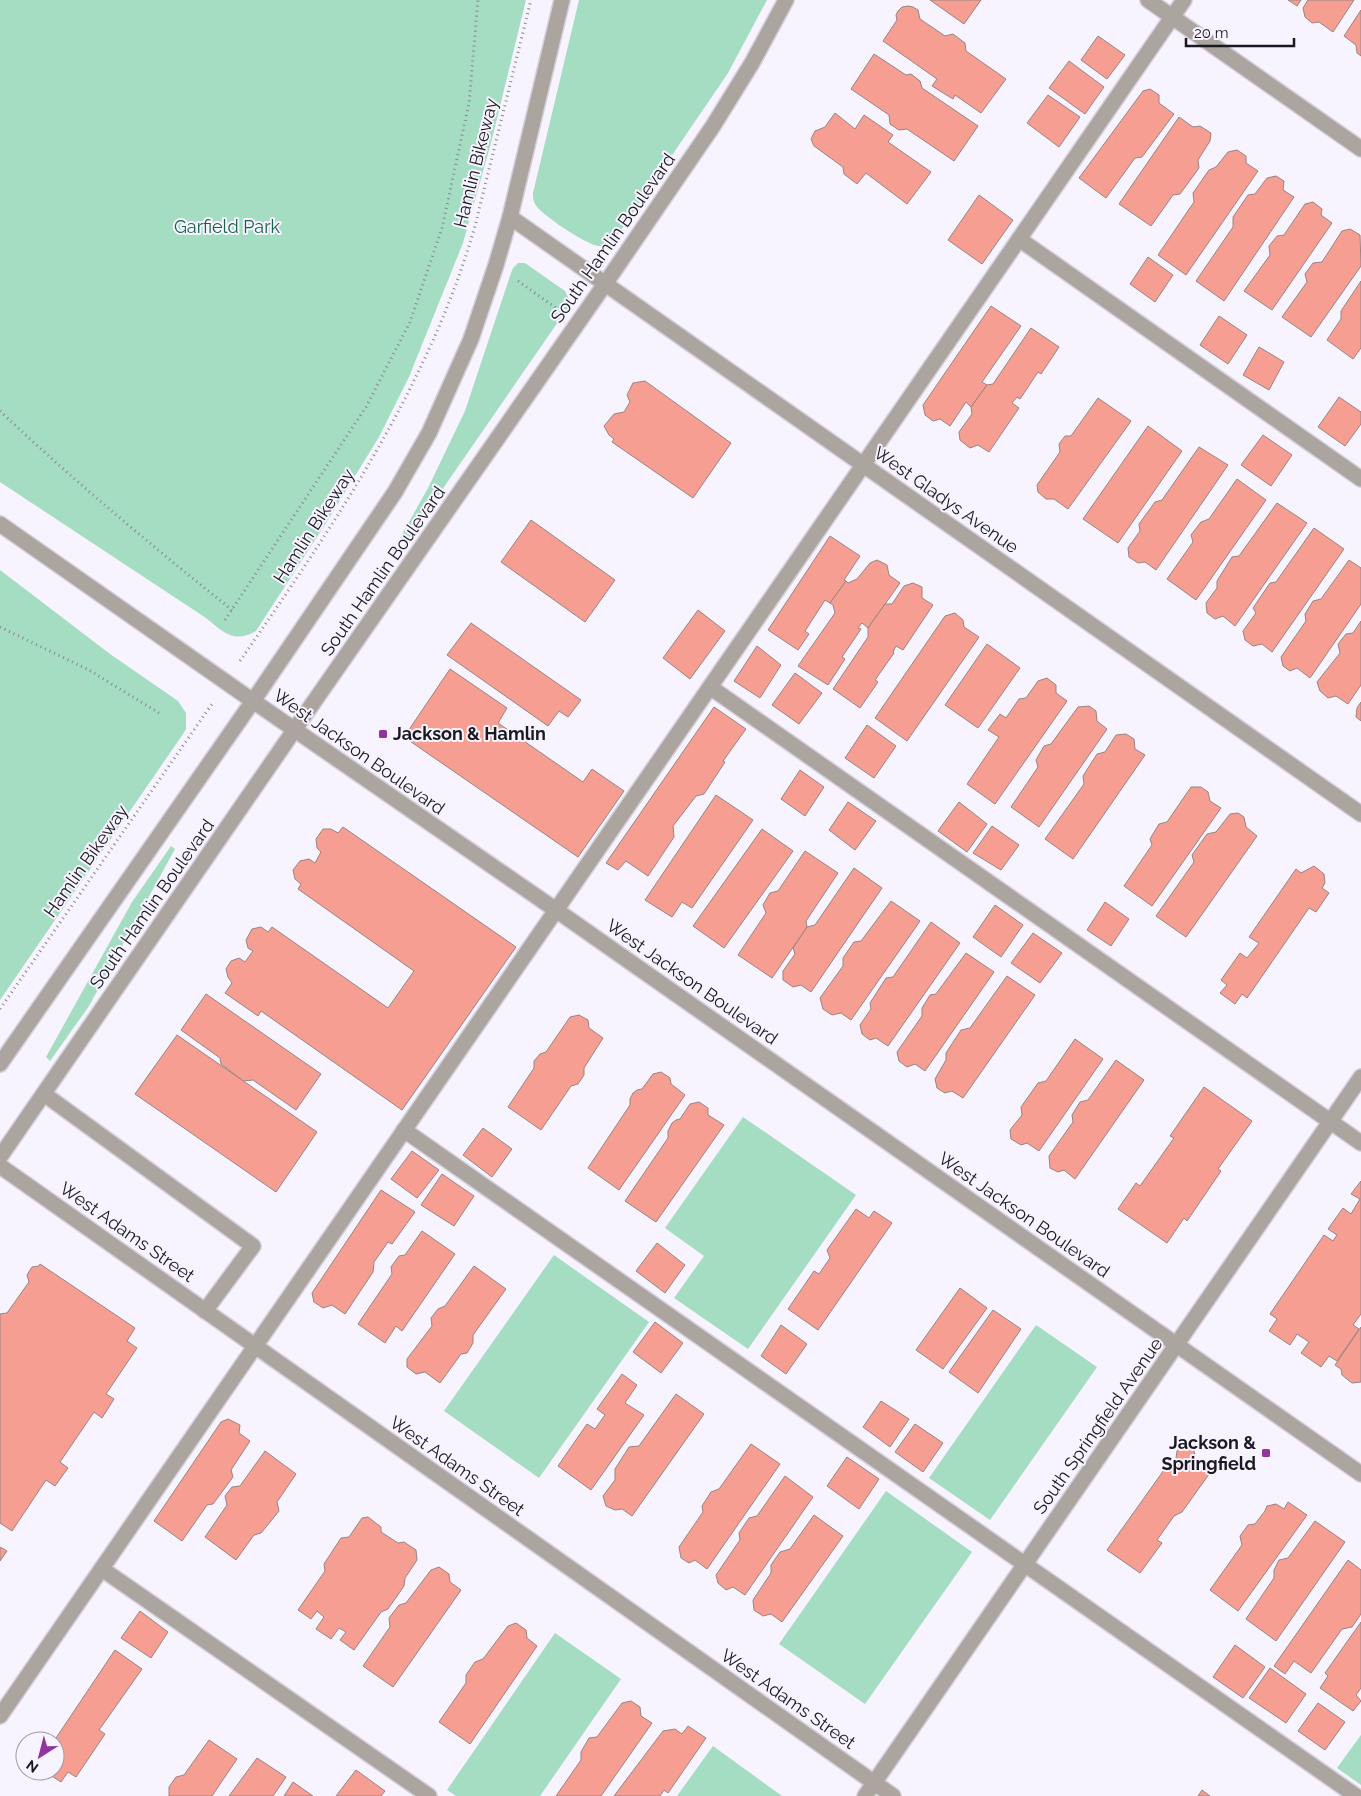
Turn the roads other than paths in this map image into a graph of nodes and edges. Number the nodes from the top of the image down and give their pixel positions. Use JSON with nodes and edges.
{"nodes":[{"id":1,"x":562,"y":0,"type":"edge"},
{"id":2,"x":786,"y":0,"type":"edge"},
{"id":3,"x":1148,"y":0,"type":"edge"},
{"id":4,"x":1184,"y":0,"type":"edge"},
{"id":5,"x":1172,"y":17,"type":"junction"},
{"id":6,"x":1361,"y":149,"type":"edge"},
{"id":7,"x":510,"y":217,"type":"junction"},
{"id":8,"x":1019,"y":239,"type":"junction"},
{"id":9,"x":605,"y":284,"type":"junction"},
{"id":10,"x":864,"y":465,"type":"junction"},
{"id":11,"x":1361,"y":479,"type":"edge"},
{"id":12,"x":0,"y":524,"type":"edge"},
{"id":13,"x":710,"y":687,"type":"junction"},
{"id":14,"x":253,"y":701,"type":"junction"},
{"id":15,"x":295,"y":729,"type":"junction"},
{"id":16,"x":1361,"y":814,"type":"edge"},
{"id":17,"x":556,"y":910,"type":"junction"},
{"id":18,"x":0,"y":1064,"type":"edge"},
{"id":19,"x":1361,"y":1077,"type":"edge"},
{"id":20,"x":44,"y":1094,"type":"junction"},
{"id":21,"x":1330,"y":1122,"type":"junction"},
{"id":22,"x":404,"y":1130,"type":"junction"},
{"id":23,"x":1361,"y":1143,"type":"edge"},
{"id":24,"x":0,"y":1157,"type":"edge"},
{"id":25,"x":0,"y":1166,"type":"edge"},
{"id":26,"x":206,"y":1311,"type":"junction"},
{"id":27,"x":1176,"y":1345,"type":"junction"},
{"id":28,"x":256,"y":1346,"type":"junction"},
{"id":29,"x":1361,"y":1474,"type":"edge"},
{"id":30,"x":1025,"y":1565,"type":"junction"},
{"id":31,"x":102,"y":1569,"type":"junction"},
{"id":32,"x":0,"y":1716,"type":"edge"},
{"id":33,"x":875,"y":1783,"type":"junction"},
{"id":34,"x":429,"y":1796,"type":"edge"},
{"id":35,"x":865,"y":1796,"type":"edge"},
{"id":36,"x":893,"y":1796,"type":"edge"},
{"id":37,"x":1356,"y":1796,"type":"edge"}],
"edges":[{"from":1,"to":7,"type":"street","name":"South Hamlin Boulevard"},
{"from":2,"to":9,"type":"street","name":"South Hamlin Boulevard"},
{"from":3,"to":5,"type":"street"},
{"from":4,"to":5,"type":"street"},
{"from":5,"to":6,"type":"street"},
{"from":5,"to":8,"type":"street"},
{"from":7,"to":9,"type":"street","name":"West Gladys Avenue"},
{"from":7,"to":14,"type":"street","name":"South Hamlin Boulevard"},
{"from":8,"to":10,"type":"street"},
{"from":8,"to":11,"type":"street"},
{"from":9,"to":10,"type":"street","name":"West Gladys Avenue"},
{"from":9,"to":15,"type":"street","name":"South Hamlin Boulevard"},
{"from":10,"to":13,"type":"street"},
{"from":10,"to":16,"type":"street","name":"West Gladys Avenue"},
{"from":12,"to":14,"type":"street","name":"West Jackson Boulevard"},
{"from":13,"to":17,"type":"street"},
{"from":13,"to":21,"type":"street"},
{"from":14,"to":15,"type":"street","name":"West Jackson Boulevard"},
{"from":14,"to":18,"type":"street","name":"South Hamlin Boulevard"},
{"from":15,"to":17,"type":"street","name":"West Jackson Boulevard"},
{"from":15,"to":20,"type":"street","name":"South Hamlin Boulevard"},
{"from":17,"to":22,"type":"street"},
{"from":17,"to":27,"type":"street","name":"West Jackson Boulevard"},
{"from":19,"to":21,"type":"street","name":"South Springfield Avenue"},
{"from":20,"to":24,"type":"street","name":"South Hamlin Boulevard"},
{"from":20,"to":26,"type":"street"},
{"from":21,"to":23,"type":"street"},
{"from":21,"to":27,"type":"street","name":"South Springfield Avenue"},
{"from":22,"to":28,"type":"street"},
{"from":22,"to":30,"type":"street"},
{"from":25,"to":26,"type":"street","name":"West Adams Street"},
{"from":26,"to":28,"type":"street","name":"West Adams Street"},
{"from":27,"to":29,"type":"street","name":"West Jackson Boulevard"},
{"from":27,"to":30,"type":"street","name":"South Springfield Avenue"},
{"from":28,"to":31,"type":"street"},
{"from":28,"to":33,"type":"street","name":"West Adams Street"},
{"from":30,"to":33,"type":"street","name":"South Springfield Avenue"},
{"from":30,"to":37,"type":"street"},
{"from":31,"to":32,"type":"street"},
{"from":31,"to":34,"type":"street"},
{"from":33,"to":35,"type":"street","name":"South Springfield Avenue"},
{"from":33,"to":36,"type":"street","name":"West Adams Street"}]}
